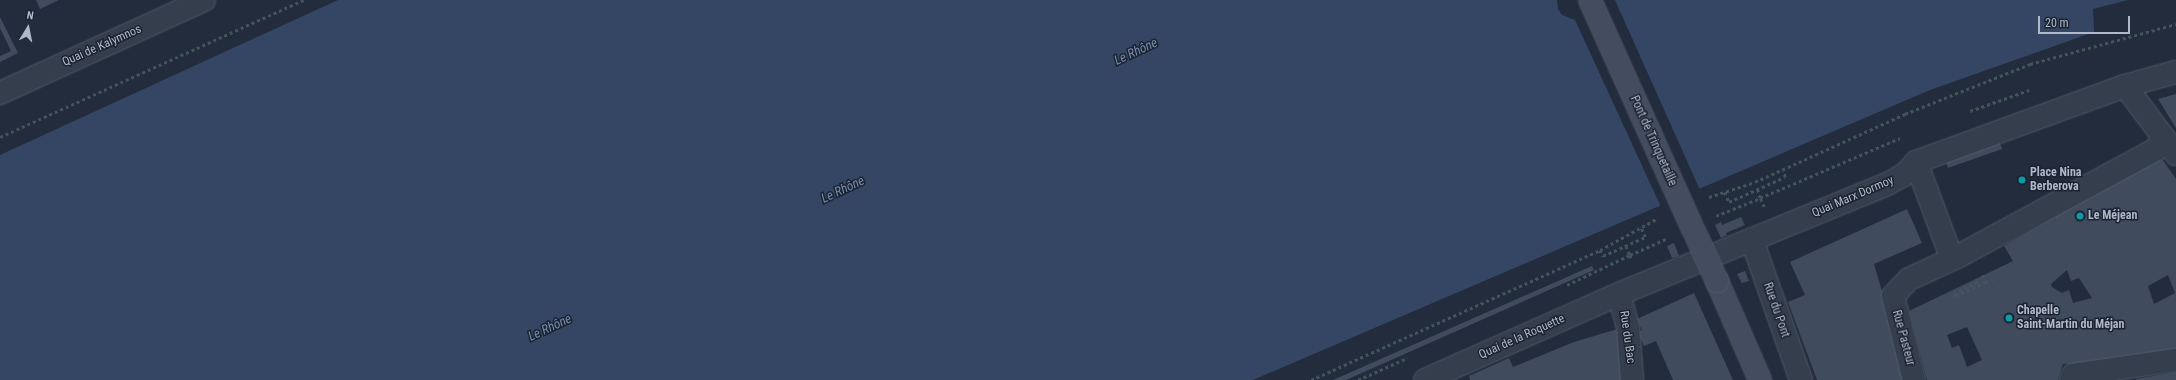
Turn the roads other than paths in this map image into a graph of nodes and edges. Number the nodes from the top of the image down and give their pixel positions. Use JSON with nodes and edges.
{"nodes":[{"id":1,"x":204,"y":0,"type":"edge"},
{"id":2,"x":1590,"y":0,"type":"edge"},
{"id":3,"x":2176,"y":72,"type":"edge"},
{"id":4,"x":2125,"y":86,"type":"junction"},
{"id":5,"x":0,"y":93,"type":"edge"},
{"id":6,"x":2162,"y":137,"type":"junction"},
{"id":7,"x":2176,"y":154,"type":"edge"},
{"id":8,"x":1916,"y":162,"type":"junction"},
{"id":9,"x":1752,"y":240,"type":"junction"},
{"id":10,"x":1952,"y":259,"type":"junction"},
{"id":11,"x":1620,"y":294,"type":"junction"},
{"id":12,"x":2176,"y":360,"type":"edge"},
{"id":13,"x":1430,"y":379,"type":"edge"},
{"id":14,"x":1632,"y":380,"type":"edge"},
{"id":15,"x":1760,"y":380,"type":"edge"},
{"id":16,"x":1801,"y":380,"type":"edge"},
{"id":17,"x":1914,"y":380,"type":"edge"},
{"id":18,"x":2071,"y":380,"type":"edge"}],
"edges":[{"from":1,"to":5,"type":"street","name":"Quai de Kalymnos"},
{"from":2,"to":15,"type":"main road","name":"Pont de Trinquetaille","bridge":true},
{"from":3,"to":4,"type":"street","name":"Quai Marx Dormoy"},
{"from":4,"to":6,"type":"street"},
{"from":4,"to":8,"type":"street","name":"Quai Marx Dormoy"},
{"from":6,"to":7,"type":"street"},
{"from":6,"to":10,"type":"street"},
{"from":8,"to":9,"type":"street","name":"Quai Marx Dormoy"},
{"from":8,"to":10,"type":"street"},
{"from":9,"to":11,"type":"street","name":"Quai Marx Dormoy"},
{"from":9,"to":16,"type":"street","name":"Rue du Pont"},
{"from":10,"to":17,"type":"street","name":"Rue Pasteur"},
{"from":11,"to":13,"type":"street","name":"Quai de la Roquette"},
{"from":11,"to":14,"type":"street","name":"Rue du Bac"},
{"from":12,"to":18,"type":"street"}]}
